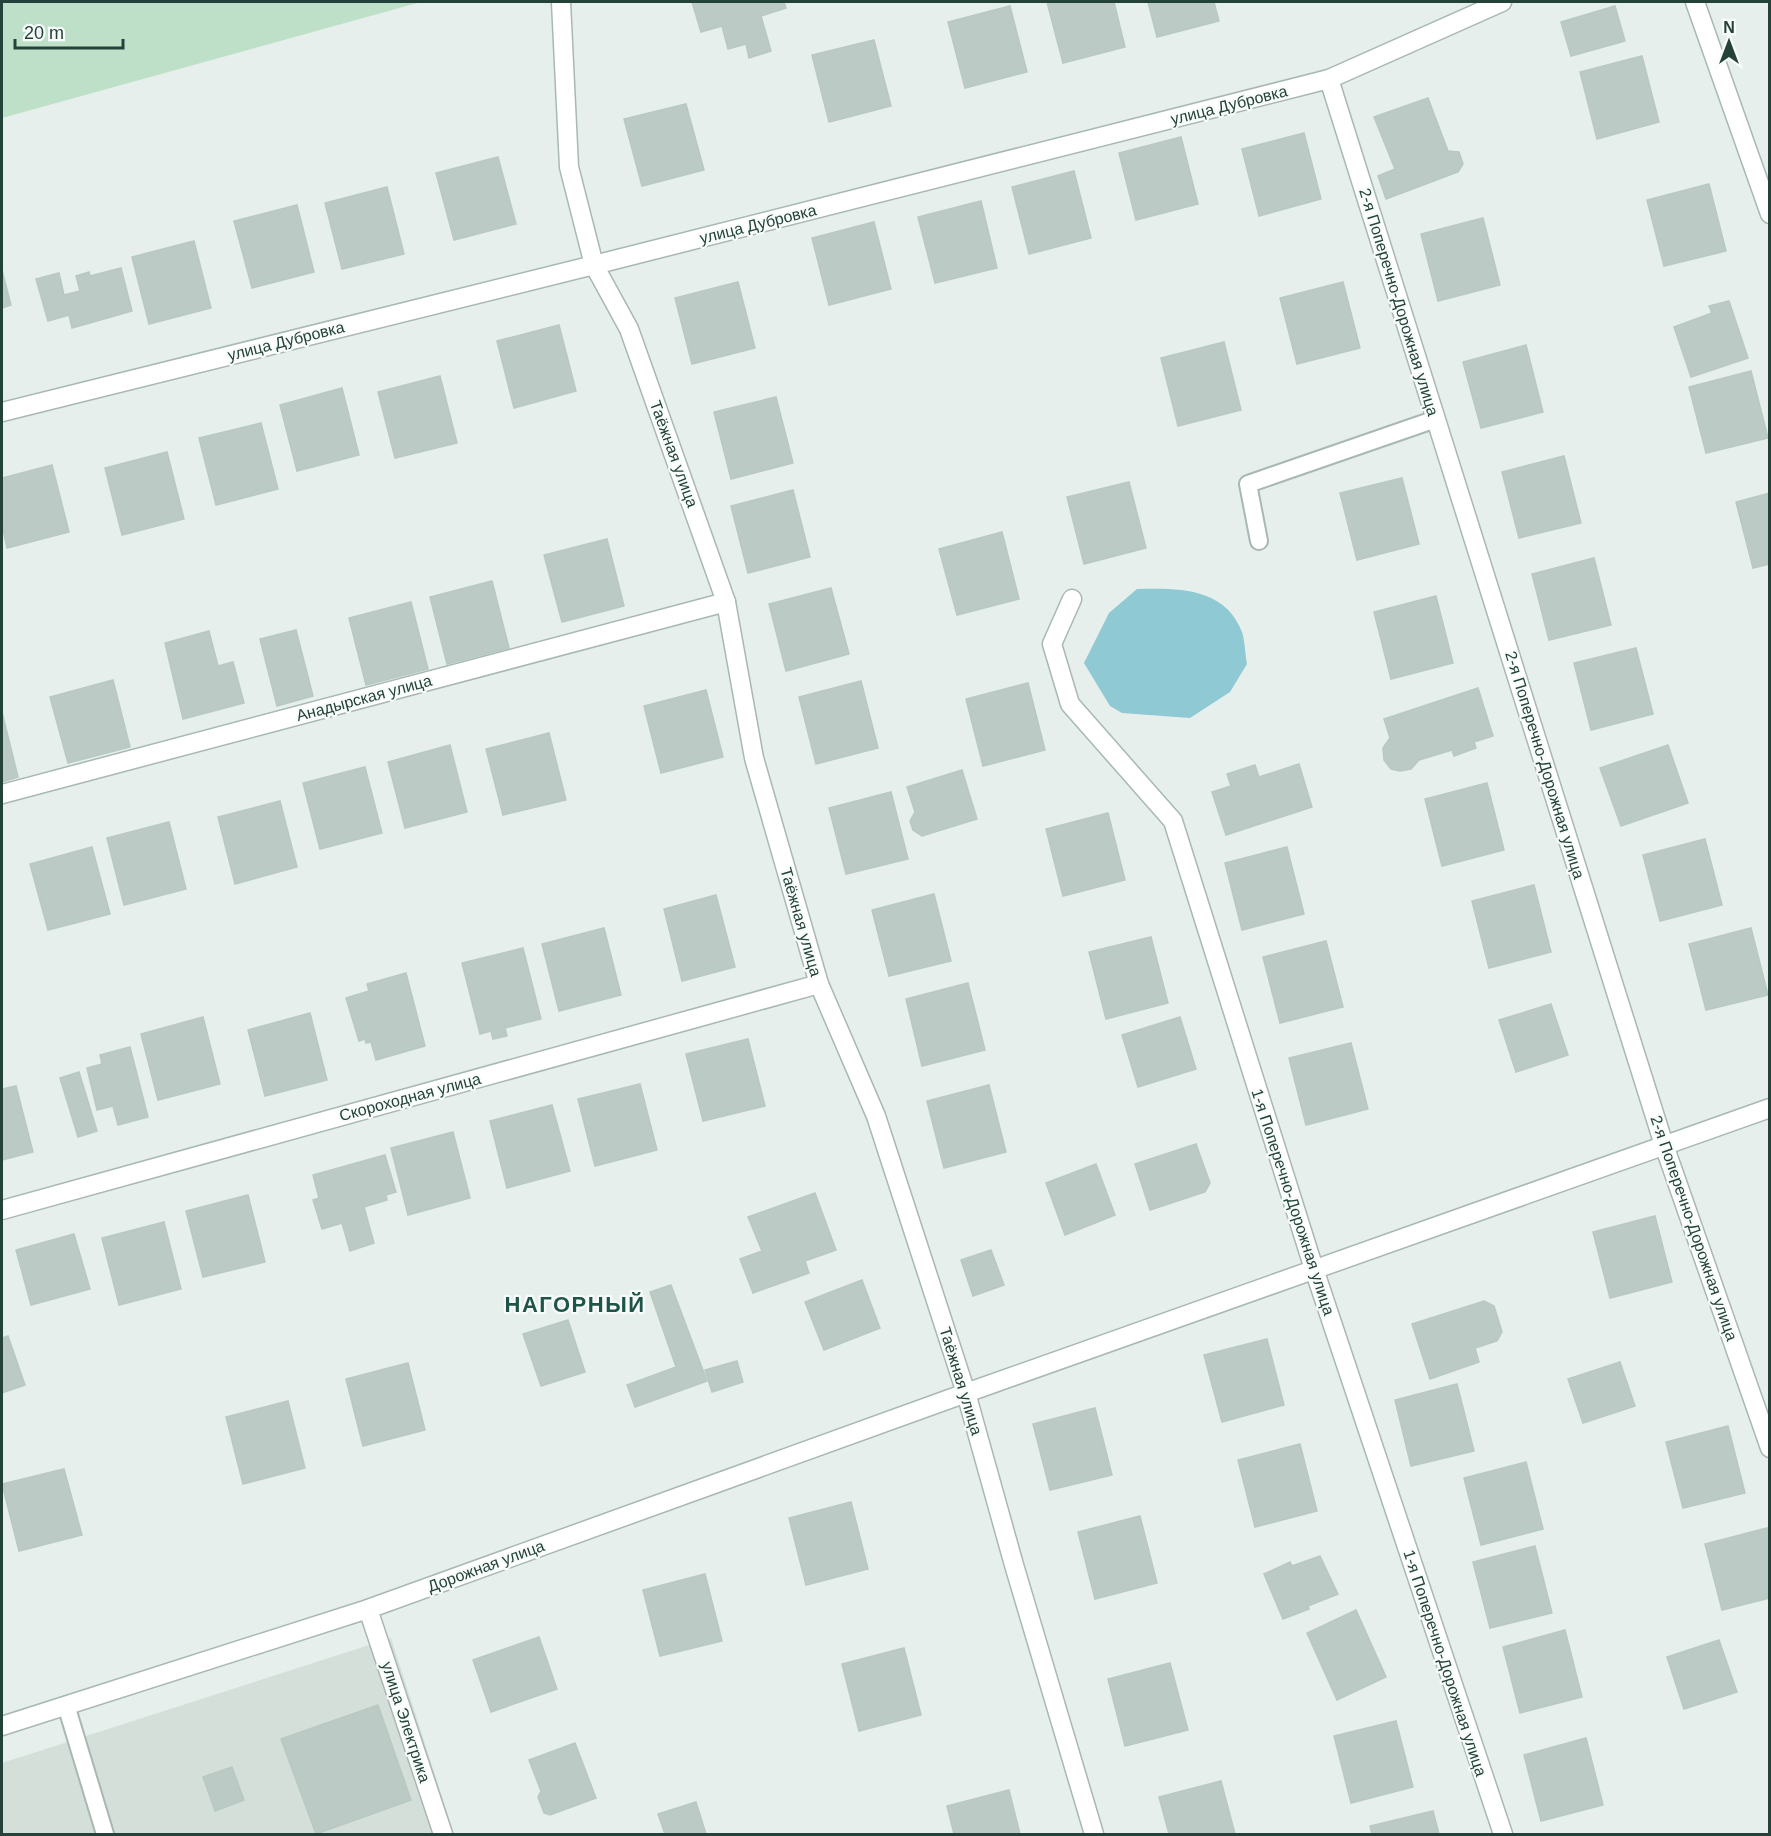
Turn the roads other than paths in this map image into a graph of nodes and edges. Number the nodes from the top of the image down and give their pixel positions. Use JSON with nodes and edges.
{"nodes":[{"id":1,"x":561,"y":2,"type":"edge"},
{"id":2,"x":1502,"y":2,"type":"edge"},
{"id":3,"x":1695,"y":2,"type":"edge"},
{"id":4,"x":1329,"y":80,"type":"junction"},
{"id":5,"x":1770,"y":214,"type":"edge"},
{"id":6,"x":594,"y":265,"type":"junction"},
{"id":7,"x":2,"y":412,"type":"edge"},
{"id":8,"x":1436,"y":419,"type":"junction"},
{"id":9,"x":1259,"y":541,"type":"dead end"},
{"id":10,"x":1072,"y":599,"type":"dead end"},
{"id":11,"x":726,"y":602,"type":"junction"},
{"id":12,"x":2,"y":794,"type":"edge"},
{"id":13,"x":819,"y":984,"type":"junction"},
{"id":14,"x":1770,"y":1108,"type":"edge"},
{"id":15,"x":1664,"y":1145,"type":"junction"},
{"id":16,"x":2,"y":1210,"type":"edge"},
{"id":17,"x":1314,"y":1269,"type":"junction"},
{"id":18,"x":966,"y":1393,"type":"junction"},
{"id":19,"x":1770,"y":1448,"type":"edge"},
{"id":20,"x":368,"y":1609,"type":"junction"},
{"id":21,"x":66,"y":1705,"type":"junction"},
{"id":22,"x":2,"y":1726,"type":"edge"},
{"id":23,"x":105,"y":1834,"type":"edge"},
{"id":24,"x":443,"y":1834,"type":"edge"},
{"id":25,"x":1094,"y":1834,"type":"edge"},
{"id":26,"x":1503,"y":1834,"type":"edge"}],
"edges":[{"from":1,"to":6,"type":"street","name":"Таёжная улица"},
{"from":2,"to":4,"type":"street","name":"улица Дубровка"},
{"from":3,"to":5,"type":"street"},
{"from":4,"to":6,"type":"street","name":"улица Дубровка"},
{"from":4,"to":8,"type":"street","name":"2-я Поперечно-Дорожная улица"},
{"from":6,"to":7,"type":"street","name":"улица Дубровка"},
{"from":6,"to":11,"type":"street","name":"Таёжная улица"},
{"from":8,"to":9,"type":"lane"},
{"from":8,"to":15,"type":"street","name":"2-я Поперечно-Дорожная улица"},
{"from":10,"to":17,"type":"street","name":"1-я Поперечно-Дорожная улица"},
{"from":11,"to":12,"type":"street","name":"Анадырская улица"},
{"from":11,"to":13,"type":"street","name":"Таёжная улица"},
{"from":13,"to":16,"type":"street","name":"Скороходная улица"},
{"from":13,"to":18,"type":"street","name":"Таёжная улица"},
{"from":14,"to":15,"type":"street","name":"Дорожная улица"},
{"from":15,"to":17,"type":"street","name":"Дорожная улица"},
{"from":15,"to":19,"type":"street","name":"2-я Поперечно-Дорожная улица"},
{"from":17,"to":18,"type":"street","name":"Дорожная улица"},
{"from":17,"to":26,"type":"street","name":"1-я Поперечно-Дорожная улица"},
{"from":18,"to":20,"type":"street","name":"Дорожная улица"},
{"from":18,"to":25,"type":"street","name":"Таёжная улица"},
{"from":20,"to":21,"type":"street","name":"Дорожная улица"},
{"from":20,"to":24,"type":"street","name":"улица Электрика"},
{"from":21,"to":22,"type":"street","name":"Дорожная улица"},
{"from":21,"to":23,"type":"lane"}]}
